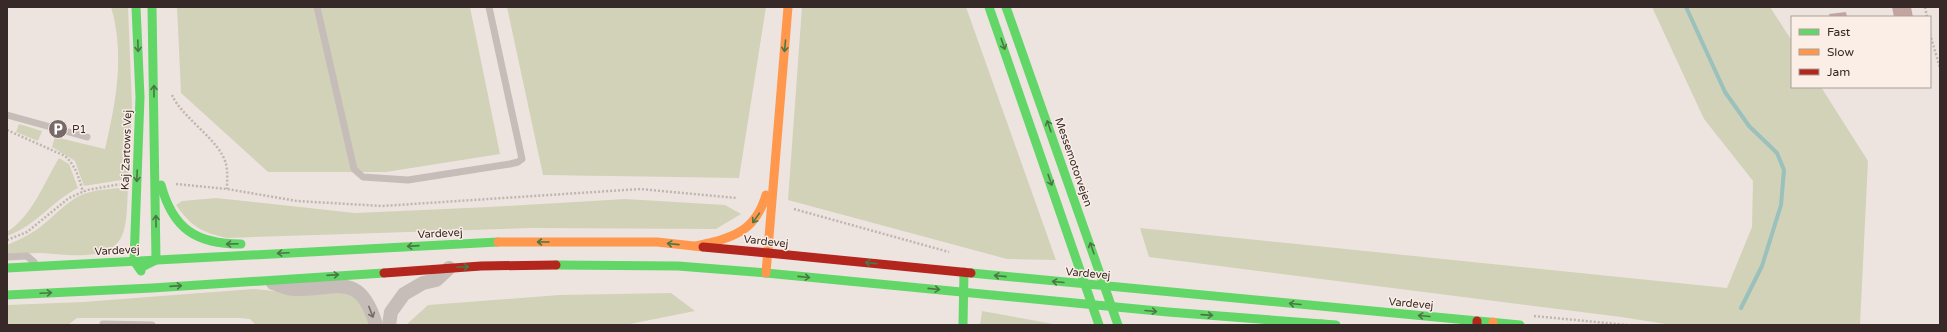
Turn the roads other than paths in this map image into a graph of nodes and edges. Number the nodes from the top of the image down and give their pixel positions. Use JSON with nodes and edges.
{"nodes":[{"id":1,"x":136,"y":7,"type":"edge"},
{"id":2,"x":152,"y":7,"type":"edge"},
{"id":3,"x":317,"y":7,"type":"edge"},
{"id":4,"x":489,"y":7,"type":"edge"},
{"id":5,"x":788,"y":7,"type":"edge"},
{"id":6,"x":989,"y":7,"type":"edge"},
{"id":7,"x":1006,"y":7,"type":"edge"},
{"id":8,"x":7,"y":115,"type":"edge"},
{"id":9,"x":88,"y":137,"type":"dead end"},
{"id":10,"x":154,"y":153,"type":"junction"},
{"id":11,"x":775,"y":155,"type":"junction"},
{"id":12,"x":341,"y":241,"type":"dead end"},
{"id":13,"x":254,"y":244,"type":"dead end"},
{"id":14,"x":696,"y":246,"type":"junction"},
{"id":15,"x":395,"y":247,"type":"junction"},
{"id":16,"x":768,"y":253,"type":"junction"},
{"id":17,"x":7,"y":257,"type":"edge"},
{"id":18,"x":156,"y":260,"type":"junction"},
{"id":19,"x":134,"y":261,"type":"junction"},
{"id":20,"x":39,"y":266,"type":"junction"},
{"id":21,"x":7,"y":268,"type":"edge"},
{"id":22,"x":448,"y":268,"type":"junction"},
{"id":23,"x":140,"y":269,"type":"junction"},
{"id":24,"x":964,"y":272,"type":"junction"},
{"id":25,"x":766,"y":273,"type":"junction"},
{"id":26,"x":131,"y":274,"type":"dead end"},
{"id":27,"x":1112,"y":276,"type":"dead end"},
{"id":28,"x":264,"y":279,"type":"junction"},
{"id":29,"x":152,"y":288,"type":"junction"},
{"id":30,"x":964,"y":292,"type":"junction"},
{"id":31,"x":7,"y":295,"type":"edge"},
{"id":32,"x":1127,"y":318,"type":"dead end"},
{"id":33,"x":1477,"y":323,"type":"edge"},
{"id":34,"x":103,"y":324,"type":"dead end"},
{"id":35,"x":1323,"y":324,"type":"edge"},
{"id":36,"x":1493,"y":324,"type":"edge"},
{"id":37,"x":152,"y":325,"type":"edge"},
{"id":38,"x":376,"y":325,"type":"edge"},
{"id":39,"x":389,"y":325,"type":"edge"},
{"id":40,"x":964,"y":325,"type":"edge"},
{"id":41,"x":1099,"y":325,"type":"edge"},
{"id":42,"x":1118,"y":325,"type":"edge"},
{"id":43,"x":1336,"y":325,"type":"edge"},
{"id":44,"x":1520,"y":325,"type":"edge"}],
"edges":[{"from":1,"to":19,"type":"main road","name":"Kaj Zartows Vej","one_way":true},
{"from":10,"to":2,"type":"main road","one_way":true},
{"from":3,"to":4,"type":"lane"},
{"from":5,"to":11,"type":"main road","one_way":true},
{"from":6,"to":41,"type":"main road","one_way":true},
{"from":42,"to":7,"type":"main road","name":"Messemotorvejen","one_way":true},
{"from":8,"to":9,"type":"lane"},
{"from":13,"to":10,"type":"main road","one_way":true},
{"from":18,"to":10,"type":"main road","one_way":true},
{"from":11,"to":14,"type":"main road","one_way":true},
{"from":11,"to":16,"type":"main road"},
{"from":12,"to":15,"type":"main road"},
{"from":14,"to":15,"type":"main road","name":"Vardevej","one_way":true},
{"from":14,"to":16,"type":"main road","name":"Vardevej"},
{"from":15,"to":18,"type":"main road","name":"Vardevej","one_way":true},
{"from":24,"to":16,"type":"main road","name":"Vardevej","one_way":true},
{"from":16,"to":25,"type":"main road"},
{"from":17,"to":20,"type":"lane"},
{"from":18,"to":19,"type":"main road","name":"Vardevej"},
{"from":18,"to":23,"type":"main road"},
{"from":19,"to":20,"type":"main road","name":"Vardevej"},
{"from":19,"to":23,"type":"main road"},
{"from":20,"to":21,"type":"main road","name":"Vardevej"},
{"from":22,"to":25,"type":"main road","one_way":true},
{"from":28,"to":22,"type":"main road","one_way":true},
{"from":22,"to":39,"type":"street"},
{"from":23,"to":26,"type":"main road"},
{"from":23,"to":29,"type":"main road"},
{"from":24,"to":30,"type":"main road"},
{"from":33,"to":24,"type":"main road","name":"Vardevej","one_way":true},
{"from":25,"to":30,"type":"main road","one_way":true},
{"from":27,"to":32,"type":"main road"},
{"from":29,"to":28,"type":"main road","one_way":true},
{"from":28,"to":38,"type":"street","one_way":true},
{"from":31,"to":29,"type":"main road","one_way":true},
{"from":30,"to":35,"type":"main road","one_way":true},
{"from":30,"to":40,"type":"main road"},
{"from":33,"to":36,"type":"main road","name":"Vardevej"},
{"from":34,"to":37,"type":"lane"},
{"from":35,"to":43,"type":"main road"},
{"from":36,"to":44,"type":"main road","name":"Vardevej"}]}
